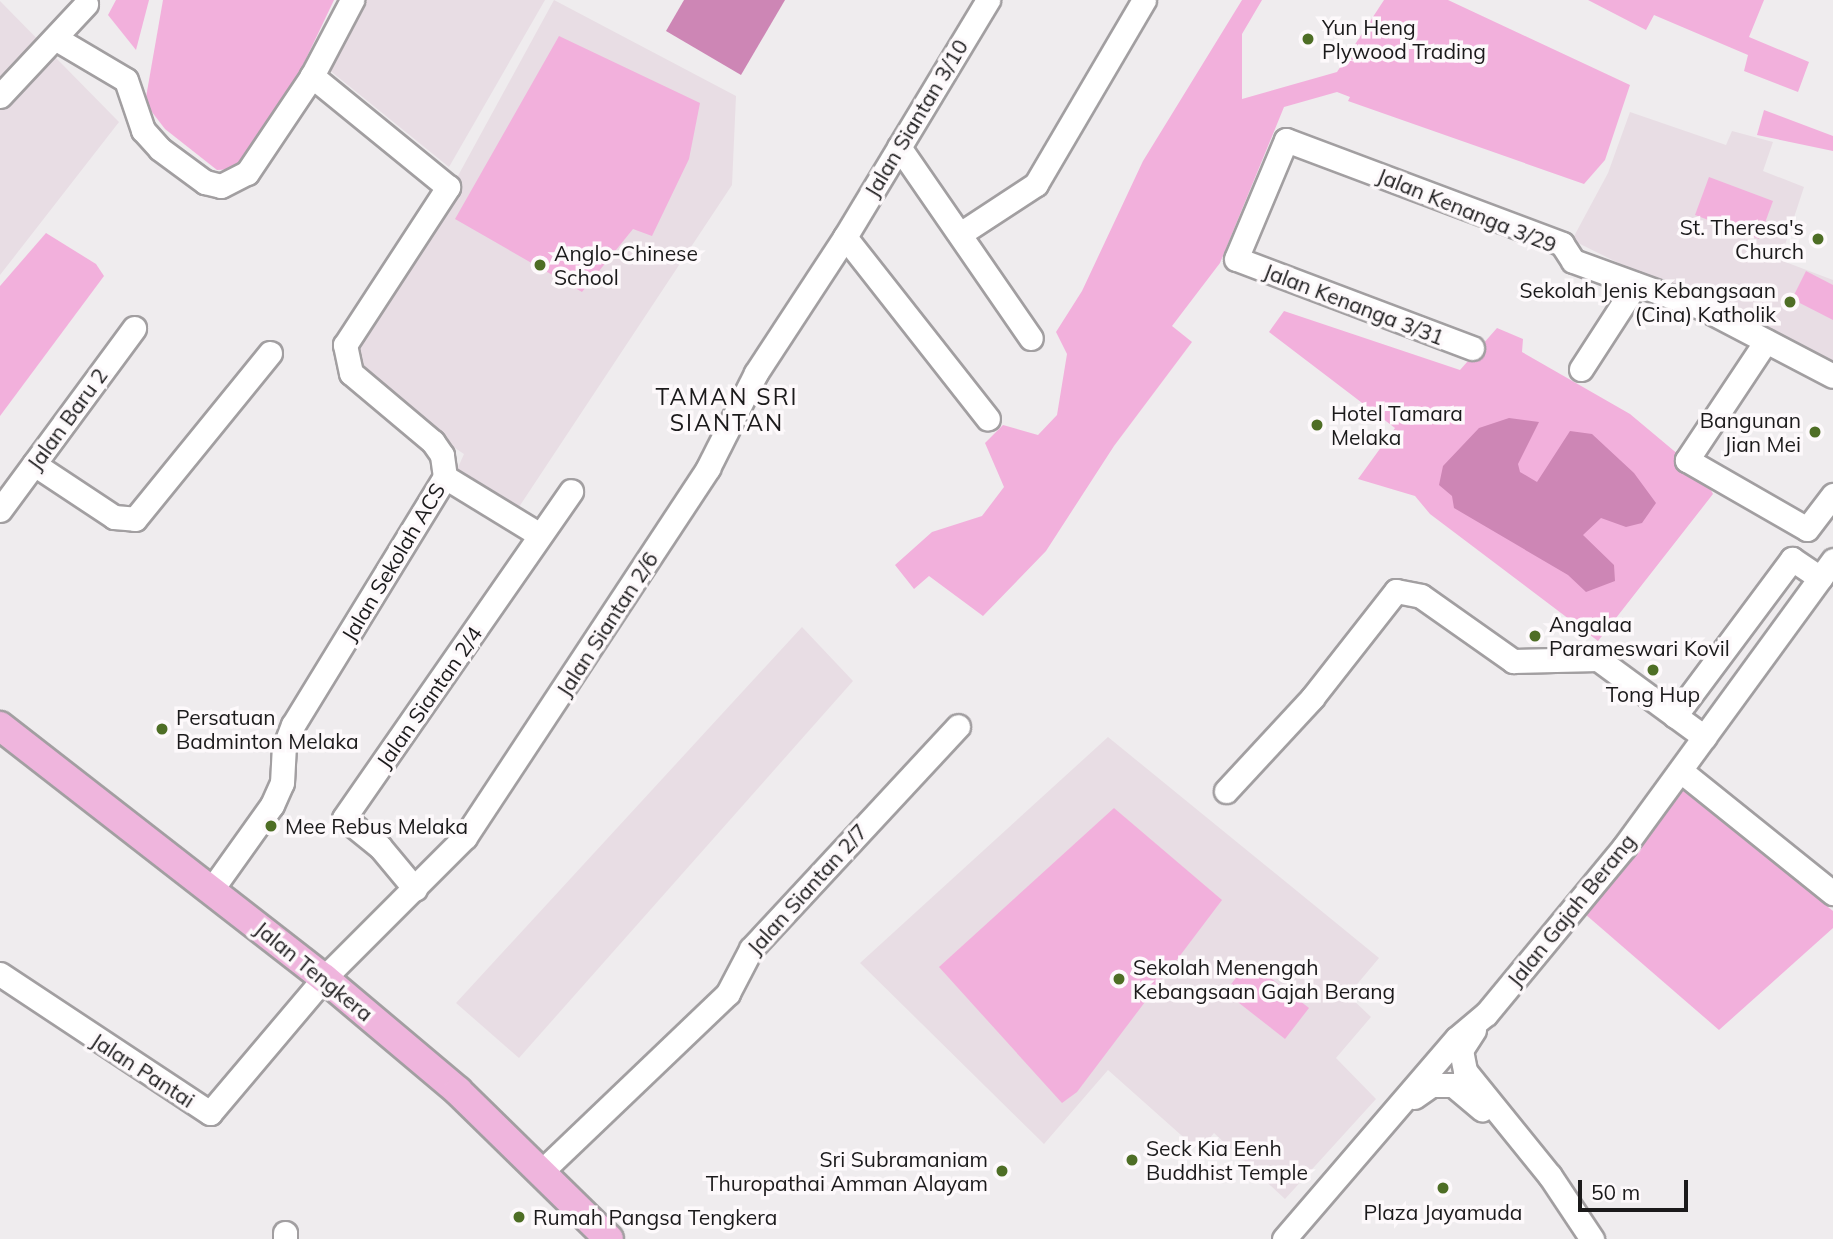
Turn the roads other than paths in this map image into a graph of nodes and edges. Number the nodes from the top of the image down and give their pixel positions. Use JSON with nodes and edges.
{"nodes":[{"id":1,"x":352,"y":0,"type":"edge"},
{"id":2,"x":988,"y":0,"type":"edge"},
{"id":3,"x":1144,"y":0,"type":"edge"},
{"id":4,"x":86,"y":5,"type":"dead end"},
{"id":5,"x":55,"y":38,"type":"junction"},
{"id":6,"x":312,"y":76,"type":"junction"},
{"id":7,"x":0,"y":96,"type":"edge"},
{"id":8,"x":899,"y":147,"type":"junction"},
{"id":9,"x":960,"y":234,"type":"junction"},
{"id":10,"x":845,"y":237,"type":"junction"},
{"id":11,"x":1236,"y":259,"type":"joint"},
{"id":12,"x":1636,"y":284,"type":"junction"},
{"id":13,"x":134,"y":328,"type":"dead end"},
{"id":14,"x":1031,"y":338,"type":"dead end"},
{"id":15,"x":1766,"y":341,"type":"junction"},
{"id":16,"x":1472,"y":348,"type":"dead end"},
{"id":17,"x":270,"y":353,"type":"dead end"},
{"id":18,"x":1581,"y":369,"type":"dead end"},
{"id":19,"x":1833,"y":376,"type":"edge"},
{"id":20,"x":988,"y":419,"type":"dead end"},
{"id":21,"x":34,"y":464,"type":"junction"},
{"id":22,"x":445,"y":477,"type":"junction"},
{"id":23,"x":571,"y":491,"type":"dead end"},
{"id":24,"x":1833,"y":495,"type":"edge"},
{"id":25,"x":0,"y":510,"type":"edge"},
{"id":26,"x":540,"y":535,"type":"junction"},
{"id":27,"x":1827,"y":569,"type":"edge"},
{"id":28,"x":1675,"y":716,"type":"junction"},
{"id":29,"x":0,"y":726,"type":"edge"},
{"id":30,"x":958,"y":726,"type":"dead end"},
{"id":31,"x":1704,"y":737,"type":"junction"},
{"id":32,"x":1681,"y":771,"type":"junction"},
{"id":33,"x":1226,"y":791,"type":"dead end"},
{"id":34,"x":212,"y":889,"type":"junction"},
{"id":35,"x":415,"y":889,"type":"junction"},
{"id":36,"x":1833,"y":893,"type":"edge"},
{"id":37,"x":0,"y":974,"type":"edge"},
{"id":38,"x":324,"y":978,"type":"junction"},
{"id":39,"x":1486,"y":1014,"type":"junction"},
{"id":40,"x":1385,"y":1122,"type":"junction"},
{"id":41,"x":1507,"y":1124,"type":"junction"},
{"id":42,"x":542,"y":1171,"type":"junction"},
{"id":43,"x":609,"y":1239,"type":"edge"},
{"id":44,"x":1284,"y":1239,"type":"edge"},
{"id":45,"x":1592,"y":1239,"type":"edge"}],
"edges":[{"from":1,"to":6,"type":"street"},
{"from":2,"to":8,"type":"street","name":"Jalan Siantan 3/10"},
{"from":3,"to":9,"type":"street"},
{"from":4,"to":5,"type":"street"},
{"from":5,"to":6,"type":"street"},
{"from":5,"to":7,"type":"street"},
{"from":6,"to":22,"type":"street","name":"Jalan Sekolah ACS"},
{"from":8,"to":9,"type":"street"},
{"from":8,"to":10,"type":"street","name":"Jalan Siantan 3/10"},
{"from":9,"to":14,"type":"street"},
{"from":10,"to":20,"type":"street"},
{"from":10,"to":35,"type":"street","name":"Jalan Siantan 2/6"},
{"from":11,"to":12,"type":"street","name":"Jalan Kenanga 3/29"},
{"from":11,"to":16,"type":"street","name":"Jalan Kenanga 3/31"},
{"from":12,"to":15,"type":"street","name":"Jalan Kenanga 3/29"},
{"from":12,"to":18,"type":"street"},
{"from":13,"to":21,"type":"street","name":"Jalan Baru 2"},
{"from":15,"to":19,"type":"street","name":"Jalan Kenanga 3/29"},
{"from":15,"to":24,"type":"street"},
{"from":17,"to":21,"type":"street"},
{"from":21,"to":25,"type":"street","name":"Jalan Baru 2"},
{"from":22,"to":26,"type":"street"},
{"from":22,"to":34,"type":"street","name":"Jalan Sekolah ACS"},
{"from":23,"to":26,"type":"street","name":"Jalan Siantan 2/4"},
{"from":26,"to":35,"type":"street","name":"Jalan Siantan 2/4"},
{"from":27,"to":28,"type":"street"},
{"from":27,"to":31,"type":"street","name":"Jalan Gajah Berang"},
{"from":28,"to":31,"type":"street"},
{"from":28,"to":33,"type":"street"},
{"from":29,"to":34,"type":"main road","name":"Jalan Tengkera"},
{"from":30,"to":42,"type":"street","name":"Jalan Siantan 2/7"},
{"from":31,"to":32,"type":"street","name":"Jalan Gajah Berang"},
{"from":32,"to":36,"type":"street"},
{"from":32,"to":39,"type":"street","name":"Jalan Gajah Berang"},
{"from":34,"to":38,"type":"main road","name":"Jalan Tengkera"},
{"from":35,"to":38,"type":"street","name":"Jalan Siantan 2/6"},
{"from":37,"to":38,"type":"street","name":"Jalan Pantai"},
{"from":38,"to":42,"type":"main road","name":"Jalan Tengkera"},
{"from":39,"to":40,"type":"street","name":"Jalan Gajah Berang"},
{"from":39,"to":41,"type":"street"},
{"from":40,"to":41,"type":"street"},
{"from":40,"to":44,"type":"street","name":"Jalan Gajah Berang"},
{"from":41,"to":45,"type":"street"},
{"from":42,"to":43,"type":"main road","name":"Jalan Tengkera"}]}
